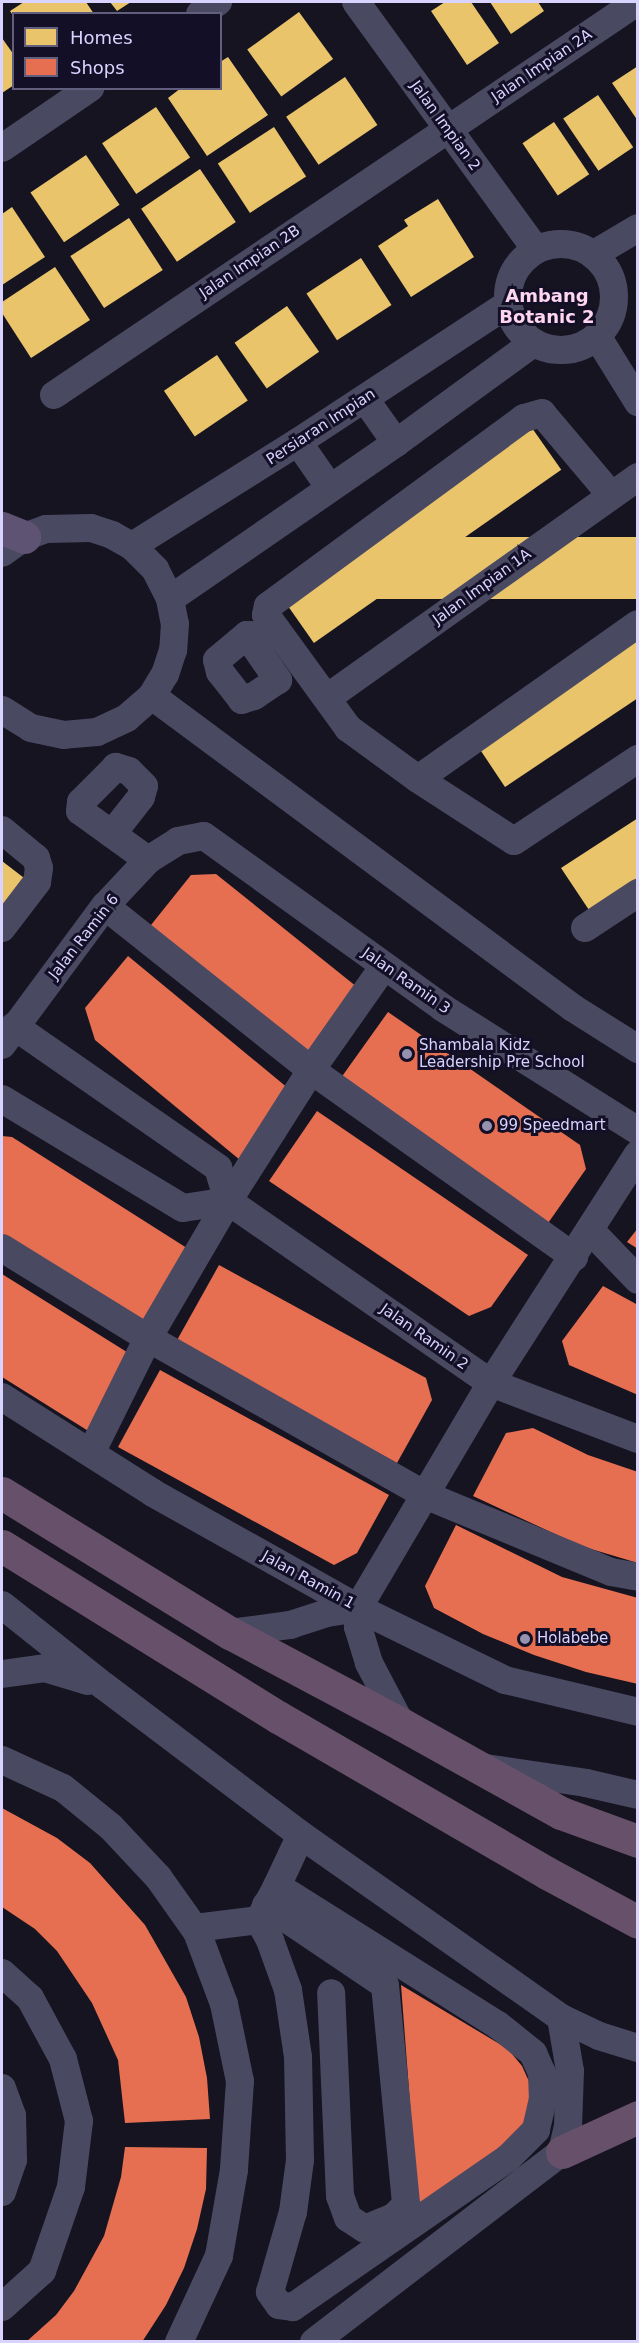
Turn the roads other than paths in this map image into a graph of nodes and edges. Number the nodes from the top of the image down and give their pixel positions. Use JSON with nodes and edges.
{"nodes":[{"id":1,"x":218,"y":2,"type":"edge"},
{"id":2,"x":356,"y":2,"type":"edge"},
{"id":3,"x":637,"y":2,"type":"edge"},
{"id":4,"x":203,"y":12,"type":"edge"},
{"id":5,"x":87,"y":90,"type":"edge"},
{"id":6,"x":447,"y":130,"type":"junction"},
{"id":7,"x":2,"y":148,"type":"edge"},
{"id":8,"x":638,"y":228,"type":"edge"},
{"id":9,"x":536,"y":250,"type":"junction"},
{"id":10,"x":594,"y":254,"type":"junction"},
{"id":11,"x":626,"y":286,"type":"edge"},
{"id":12,"x":508,"y":304,"type":"junction"},
{"id":13,"x":597,"y":336,"type":"junction"},
{"id":14,"x":533,"y":343,"type":"junction"},
{"id":15,"x":54,"y":395,"type":"dead end"},
{"id":16,"x":365,"y":399,"type":"junction"},
{"id":17,"x":638,"y":402,"type":"edge"},
{"id":18,"x":298,"y":442,"type":"junction"},
{"id":19,"x":396,"y":443,"type":"junction"},
{"id":20,"x":638,"y":477,"type":"edge"},
{"id":21,"x":330,"y":488,"type":"junction"},
{"id":22,"x":611,"y":495,"type":"junction"},
{"id":23,"x":9,"y":539,"type":"edge"},
{"id":24,"x":132,"y":546,"type":"junction"},
{"id":25,"x":170,"y":599,"type":"junction"},
{"id":26,"x":638,"y":624,"type":"edge"},
{"id":27,"x":247,"y":635,"type":"dead end"},
{"id":28,"x":280,"y":636,"type":"junction"},
{"id":29,"x":152,"y":696,"type":"junction"},
{"id":30,"x":327,"y":698,"type":"junction"},
{"id":31,"x":2,"y":711,"type":"edge"},
{"id":32,"x":638,"y":759,"type":"edge"},
{"id":33,"x":418,"y":779,"type":"junction"},
{"id":34,"x":2,"y":830,"type":"edge"},
{"id":35,"x":112,"y":834,"type":"dead end"},
{"id":36,"x":178,"y":841,"type":"joint"},
{"id":37,"x":148,"y":860,"type":"junction"},
{"id":38,"x":638,"y":893,"type":"edge"},
{"id":39,"x":105,"y":906,"type":"junction"},
{"id":40,"x":2,"y":928,"type":"edge"},
{"id":41,"x":585,"y":928,"type":"dead end"},
{"id":42,"x":384,"y":966,"type":"junction"},
{"id":43,"x":8,"y":1035,"type":"edge"},
{"id":44,"x":638,"y":1049,"type":"edge"},
{"id":45,"x":311,"y":1070,"type":"junction"},
{"id":46,"x":2,"y":1099,"type":"edge"},
{"id":47,"x":638,"y":1131,"type":"edge"},
{"id":48,"x":638,"y":1154,"type":"edge"},
{"id":49,"x":228,"y":1201,"type":"junction"},
{"id":50,"x":590,"y":1230,"type":"junction"},
{"id":51,"x":2,"y":1248,"type":"edge"},
{"id":52,"x":574,"y":1257,"type":"junction"},
{"id":53,"x":638,"y":1280,"type":"edge"},
{"id":54,"x":148,"y":1338,"type":"junction"},
{"id":55,"x":491,"y":1383,"type":"junction"},
{"id":56,"x":2,"y":1397,"type":"edge"},
{"id":57,"x":638,"y":1439,"type":"edge"},
{"id":58,"x":91,"y":1453,"type":"junction"},
{"id":59,"x":2,"y":1493,"type":"edge"},
{"id":60,"x":425,"y":1496,"type":"junction"},
{"id":61,"x":2,"y":1546,"type":"edge"},
{"id":62,"x":638,"y":1577,"type":"edge"},
{"id":63,"x":2,"y":1605,"type":"edge"},
{"id":64,"x":358,"y":1608,"type":"junction"},
{"id":65,"x":230,"y":1633,"type":"junction"},
{"id":66,"x":2,"y":1674,"type":"edge"},
{"id":67,"x":104,"y":1686,"type":"junction"},
{"id":68,"x":638,"y":1712,"type":"edge"},
{"id":69,"x":401,"y":1724,"type":"junction"},
{"id":70,"x":2,"y":1760,"type":"edge"},
{"id":71,"x":481,"y":1767,"type":"junction"},
{"id":72,"x":638,"y":1795,"type":"edge"},
{"id":73,"x":600,"y":1829,"type":"junction"},
{"id":74,"x":301,"y":1835,"type":"junction"},
{"id":75,"x":638,"y":1841,"type":"edge"},
{"id":76,"x":638,"y":1854,"type":"edge"},
{"id":77,"x":267,"y":1903,"type":"junction"},
{"id":78,"x":638,"y":1922,"type":"edge"},
{"id":79,"x":195,"y":1928,"type":"junction"},
{"id":80,"x":2,"y":1973,"type":"edge"},
{"id":81,"x":331,"y":1994,"type":"dead end"},
{"id":82,"x":561,"y":2018,"type":"junction"},
{"id":83,"x":638,"y":2049,"type":"edge"},
{"id":84,"x":2,"y":2088,"type":"edge"},
{"id":85,"x":638,"y":2117,"type":"edge"},
{"id":86,"x":562,"y":2152,"type":"junction"},
{"id":87,"x":2,"y":2192,"type":"edge"},
{"id":88,"x":2,"y":2307,"type":"edge"},
{"id":89,"x":185,"y":2330,"type":"edge"},
{"id":90,"x":174,"y":2342,"type":"edge"},
{"id":91,"x":314,"y":2342,"type":"edge"}],
"edges":[{"from":1,"to":4,"type":"street"},
{"from":2,"to":6,"type":"street","name":"Jalan Impian 2"},
{"from":3,"to":6,"type":"street","name":"Jalan Impian 2A"},
{"from":5,"to":7,"type":"street"},
{"from":6,"to":9,"type":"street","name":"Jalan Impian 2"},
{"from":6,"to":15,"type":"street","name":"Jalan Impian 2B"},
{"from":8,"to":10,"type":"street"},
{"from":9,"to":10,"type":"street"},
{"from":9,"to":12,"type":"street"},
{"from":10,"to":11,"type":"street"},
{"from":11,"to":13,"type":"street"},
{"from":12,"to":14,"type":"street"},
{"from":12,"to":16,"type":"street","name":"Persiaran Impian"},
{"from":13,"to":14,"type":"street"},
{"from":13,"to":17,"type":"street"},
{"from":14,"to":19,"type":"street"},
{"from":16,"to":18,"type":"street","name":"Persiaran Impian"},
{"from":16,"to":19,"type":"street"},
{"from":18,"to":21,"type":"street"},
{"from":18,"to":24,"type":"street","name":"Persiaran Impian"},
{"from":19,"to":21,"type":"street"},
{"from":20,"to":22,"type":"street","name":"Jalan Impian 1A"},
{"from":21,"to":25,"type":"street"},
{"from":22,"to":28,"type":"street"},
{"from":22,"to":30,"type":"street","name":"Jalan Impian 1A"},
{"from":23,"to":24,"type":"street"},
{"from":24,"to":25,"type":"street"},
{"from":25,"to":29,"type":"street"},
{"from":26,"to":33,"type":"street"},
{"from":27,"to":28,"type":"street"},
{"from":28,"to":30,"type":"street"},
{"from":29,"to":31,"type":"street"},
{"from":29,"to":44,"type":"street"},
{"from":30,"to":33,"type":"street"},
{"from":32,"to":33,"type":"street"},
{"from":34,"to":40,"type":"street"},
{"from":35,"to":37,"type":"street"},
{"from":36,"to":37,"type":"street","name":"Jalan Ramin 6"},
{"from":36,"to":42,"type":"street","name":"Jalan Ramin 3"},
{"from":37,"to":39,"type":"street","name":"Jalan Ramin 6"},
{"from":38,"to":41,"type":"street"},
{"from":39,"to":43,"type":"street","name":"Jalan Ramin 6"},
{"from":39,"to":45,"type":"street"},
{"from":42,"to":45,"type":"street"},
{"from":42,"to":47,"type":"street","name":"Jalan Ramin 3"},
{"from":43,"to":49,"type":"street"},
{"from":45,"to":49,"type":"street"},
{"from":45,"to":52,"type":"street"},
{"from":46,"to":49,"type":"street"},
{"from":48,"to":50,"type":"street"},
{"from":49,"to":54,"type":"street"},
{"from":49,"to":55,"type":"street","name":"Jalan Ramin 2"},
{"from":50,"to":52,"type":"street"},
{"from":50,"to":53,"type":"street"},
{"from":51,"to":54,"type":"street"},
{"from":52,"to":55,"type":"street"},
{"from":54,"to":58,"type":"street"},
{"from":54,"to":60,"type":"street"},
{"from":55,"to":57,"type":"street","name":"Jalan Ramin 2"},
{"from":55,"to":60,"type":"street"},
{"from":56,"to":58,"type":"street","name":"Jalan Ramin 1"},
{"from":58,"to":64,"type":"street","name":"Jalan Ramin 1"},
{"from":59,"to":65,"type":"highway"},
{"from":60,"to":62,"type":"street"},
{"from":60,"to":64,"type":"street"},
{"from":61,"to":78,"type":"highway"},
{"from":63,"to":67,"type":"street"},
{"from":64,"to":65,"type":"street"},
{"from":64,"to":68,"type":"street","name":"Jalan Ramin 1"},
{"from":64,"to":69,"type":"street"},
{"from":65,"to":69,"type":"highway"},
{"from":66,"to":67,"type":"street"},
{"from":67,"to":74,"type":"street"},
{"from":69,"to":71,"type":"highway"},
{"from":70,"to":79,"type":"street"},
{"from":71,"to":72,"type":"street"},
{"from":71,"to":73,"type":"highway"},
{"from":73,"to":75,"type":"highway"},
{"from":73,"to":76,"type":"street"},
{"from":74,"to":77,"type":"street"},
{"from":74,"to":82,"type":"street"},
{"from":77,"to":77,"type":"street"},
{"from":77,"to":79,"type":"street"},
{"from":77,"to":81,"type":"street"},
{"from":79,"to":89,"type":"street"},
{"from":80,"to":88,"type":"street"},
{"from":82,"to":83,"type":"street"},
{"from":82,"to":86,"type":"street"},
{"from":84,"to":87,"type":"street"},
{"from":85,"to":86,"type":"highway"},
{"from":86,"to":91,"type":"street"},
{"from":89,"to":90,"type":"street"}]}
